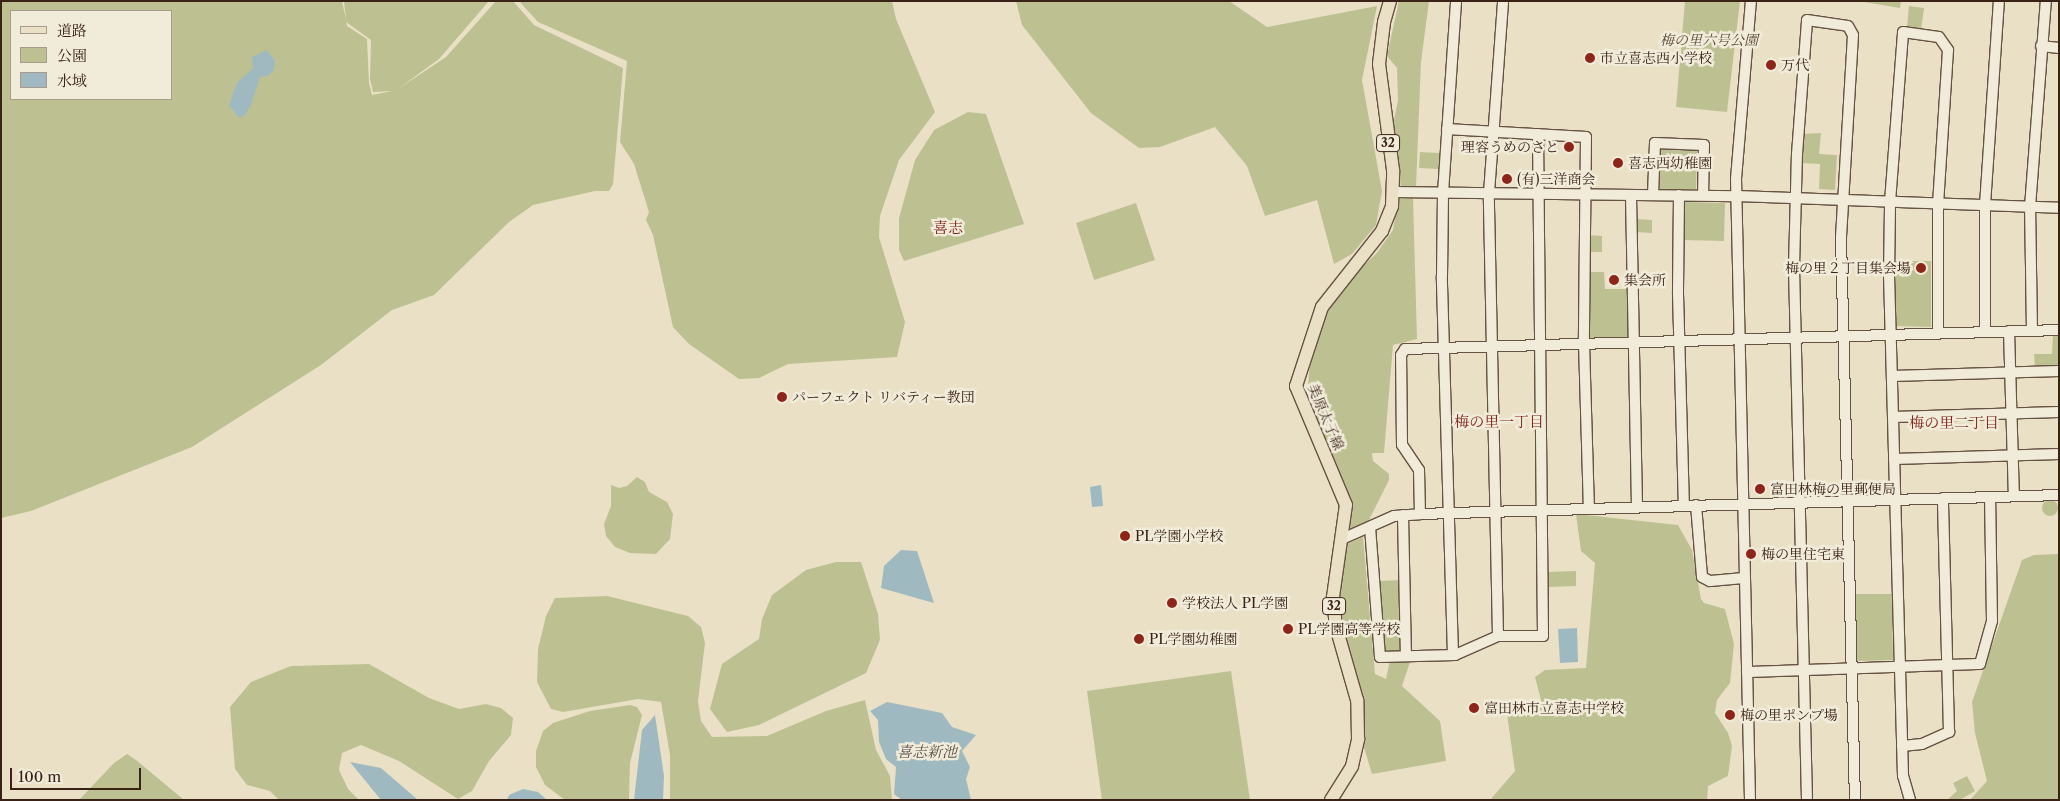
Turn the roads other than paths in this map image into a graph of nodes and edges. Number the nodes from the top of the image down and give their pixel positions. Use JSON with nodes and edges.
{"nodes":[{"id":1,"x":1390,"y":1,"type":"edge"},
{"id":2,"x":1456,"y":1,"type":"edge"},
{"id":3,"x":1503,"y":1,"type":"edge"},
{"id":4,"x":1751,"y":1,"type":"edge"},
{"id":5,"x":1999,"y":1,"type":"edge"},
{"id":6,"x":2046,"y":1,"type":"edge"},
{"id":7,"x":2041,"y":46,"type":"junction"},
{"id":8,"x":2059,"y":48,"type":"edge"},
{"id":9,"x":1447,"y":129,"type":"junction"},
{"id":10,"x":1492,"y":132,"type":"junction"},
{"id":11,"x":1538,"y":134,"type":"junction"},
{"id":12,"x":1394,"y":192,"type":"junction"},
{"id":13,"x":1443,"y":192,"type":"junction"},
{"id":14,"x":1488,"y":193,"type":"junction"},
{"id":15,"x":1538,"y":194,"type":"junction"},
{"id":16,"x":1585,"y":194,"type":"junction"},
{"id":17,"x":1631,"y":194,"type":"junction"},
{"id":18,"x":1653,"y":195,"type":"junction"},
{"id":19,"x":1679,"y":195,"type":"junction"},
{"id":20,"x":1703,"y":195,"type":"junction"},
{"id":21,"x":1737,"y":196,"type":"junction"},
{"id":22,"x":1794,"y":198,"type":"junction"},
{"id":23,"x":1842,"y":200,"type":"junction"},
{"id":24,"x":1890,"y":202,"type":"junction"},
{"id":25,"x":1938,"y":203,"type":"junction"},
{"id":26,"x":1985,"y":205,"type":"junction"},
{"id":27,"x":2030,"y":207,"type":"junction"},
{"id":28,"x":2059,"y":208,"type":"edge"},
{"id":29,"x":2059,"y":330,"type":"edge"},
{"id":30,"x":2032,"y":331,"type":"junction"},
{"id":31,"x":1985,"y":332,"type":"junction"},
{"id":32,"x":2009,"y":332,"type":"junction"},
{"id":33,"x":1938,"y":333,"type":"junction"},
{"id":34,"x":1891,"y":335,"type":"junction"},
{"id":35,"x":1844,"y":336,"type":"junction"},
{"id":36,"x":1795,"y":337,"type":"junction"},
{"id":37,"x":1737,"y":339,"type":"junction"},
{"id":38,"x":1679,"y":340,"type":"junction"},
{"id":39,"x":1632,"y":342,"type":"junction"},
{"id":40,"x":1584,"y":343,"type":"junction"},
{"id":41,"x":1540,"y":344,"type":"junction"},
{"id":42,"x":1492,"y":346,"type":"junction"},
{"id":43,"x":1444,"y":347,"type":"junction"},
{"id":44,"x":2059,"y":371,"type":"edge"},
{"id":45,"x":2010,"y":372,"type":"junction"},
{"id":46,"x":1892,"y":376,"type":"junction"},
{"id":47,"x":2059,"y":412,"type":"edge"},
{"id":48,"x":2011,"y":414,"type":"junction"},
{"id":49,"x":1893,"y":417,"type":"junction"},
{"id":50,"x":2059,"y":454,"type":"edge"},
{"id":51,"x":2013,"y":456,"type":"junction"},
{"id":52,"x":1894,"y":459,"type":"junction"},
{"id":53,"x":2059,"y":495,"type":"edge"},
{"id":54,"x":2014,"y":496,"type":"junction"},
{"id":55,"x":1990,"y":497,"type":"junction"},
{"id":56,"x":1943,"y":498,"type":"junction"},
{"id":57,"x":1895,"y":500,"type":"junction"},
{"id":58,"x":1848,"y":501,"type":"junction"},
{"id":59,"x":1799,"y":502,"type":"junction"},
{"id":60,"x":1742,"y":504,"type":"junction"},
{"id":61,"x":1684,"y":506,"type":"junction"},
{"id":62,"x":1696,"y":506,"type":"junction"},
{"id":63,"x":1637,"y":507,"type":"junction"},
{"id":64,"x":1589,"y":509,"type":"junction"},
{"id":65,"x":1542,"y":510,"type":"junction"},
{"id":66,"x":1495,"y":512,"type":"junction"},
{"id":67,"x":1449,"y":513,"type":"junction"},
{"id":68,"x":1420,"y":514,"type":"junction"},
{"id":69,"x":1403,"y":516,"type":"junction"},
{"id":70,"x":1370,"y":527,"type":"junction"},
{"id":71,"x":1342,"y":539,"type":"junction"},
{"id":72,"x":1744,"y":578,"type":"junction"},
{"id":73,"x":1498,"y":636,"type":"junction"},
{"id":74,"x":1453,"y":655,"type":"junction"},
{"id":75,"x":1406,"y":656,"type":"junction"},
{"id":76,"x":1947,"y":665,"type":"junction"},
{"id":77,"x":1900,"y":666,"type":"junction"},
{"id":78,"x":1852,"y":668,"type":"junction"},
{"id":79,"x":1804,"y":669,"type":"junction"},
{"id":80,"x":1747,"y":672,"type":"junction"},
{"id":81,"x":1902,"y":746,"type":"junction"},
{"id":82,"x":1332,"y":800,"type":"edge"},
{"id":83,"x":1750,"y":800,"type":"edge"},
{"id":84,"x":1807,"y":800,"type":"edge"},
{"id":85,"x":1855,"y":800,"type":"edge"},
{"id":86,"x":1910,"y":800,"type":"edge"}],
"edges":[{"from":1,"to":12,"type":"main road","name":"美原太子線","number":"32"},
{"from":2,"to":9,"type":"street"},
{"from":3,"to":10,"type":"street"},
{"from":4,"to":21,"type":"street"},
{"from":5,"to":26,"type":"street"},
{"from":6,"to":7,"type":"street"},
{"from":7,"to":8,"type":"street"},
{"from":7,"to":27,"type":"street"},
{"from":9,"to":10,"type":"street"},
{"from":9,"to":13,"type":"street"},
{"from":10,"to":11,"type":"street"},
{"from":10,"to":14,"type":"street"},
{"from":11,"to":15,"type":"street"},
{"from":11,"to":16,"type":"street"},
{"from":12,"to":13,"type":"street"},
{"from":12,"to":71,"type":"main road","name":"美原太子線","number":"32"},
{"from":13,"to":14,"type":"street"},
{"from":13,"to":43,"type":"street"},
{"from":14,"to":15,"type":"street"},
{"from":14,"to":42,"type":"street"},
{"from":15,"to":16,"type":"street"},
{"from":15,"to":41,"type":"street"},
{"from":16,"to":17,"type":"street"},
{"from":16,"to":40,"type":"street"},
{"from":17,"to":18,"type":"street"},
{"from":17,"to":39,"type":"street"},
{"from":18,"to":19,"type":"street"},
{"from":18,"to":20,"type":"street"},
{"from":19,"to":20,"type":"street"},
{"from":19,"to":38,"type":"street"},
{"from":20,"to":21,"type":"street"},
{"from":21,"to":22,"type":"street"},
{"from":21,"to":37,"type":"street"},
{"from":22,"to":23,"type":"street"},
{"from":22,"to":23,"type":"street"},
{"from":22,"to":36,"type":"street"},
{"from":23,"to":24,"type":"street"},
{"from":23,"to":35,"type":"street"},
{"from":24,"to":25,"type":"street"},
{"from":24,"to":25,"type":"street"},
{"from":24,"to":34,"type":"street"},
{"from":25,"to":26,"type":"street"},
{"from":25,"to":33,"type":"street"},
{"from":26,"to":27,"type":"street"},
{"from":26,"to":31,"type":"street"},
{"from":27,"to":28,"type":"street"},
{"from":27,"to":30,"type":"street"},
{"from":29,"to":30,"type":"street"},
{"from":30,"to":32,"type":"street"},
{"from":31,"to":32,"type":"street"},
{"from":31,"to":33,"type":"street"},
{"from":32,"to":45,"type":"street"},
{"from":33,"to":34,"type":"street"},
{"from":34,"to":35,"type":"street"},
{"from":34,"to":46,"type":"street"},
{"from":35,"to":36,"type":"street"},
{"from":35,"to":58,"type":"street"},
{"from":36,"to":37,"type":"street"},
{"from":36,"to":59,"type":"street"},
{"from":37,"to":38,"type":"street"},
{"from":37,"to":60,"type":"street"},
{"from":38,"to":39,"type":"street"},
{"from":38,"to":61,"type":"street"},
{"from":39,"to":40,"type":"street"},
{"from":39,"to":63,"type":"street"},
{"from":40,"to":41,"type":"street"},
{"from":40,"to":64,"type":"street"},
{"from":41,"to":42,"type":"street"},
{"from":41,"to":65,"type":"street"},
{"from":42,"to":43,"type":"street"},
{"from":42,"to":66,"type":"street"},
{"from":43,"to":67,"type":"street"},
{"from":43,"to":68,"type":"street"},
{"from":44,"to":45,"type":"street"},
{"from":45,"to":46,"type":"street"},
{"from":45,"to":48,"type":"street"},
{"from":46,"to":49,"type":"street"},
{"from":47,"to":48,"type":"street"},
{"from":48,"to":49,"type":"street"},
{"from":48,"to":51,"type":"street"},
{"from":49,"to":52,"type":"street"},
{"from":50,"to":51,"type":"street"},
{"from":51,"to":52,"type":"street"},
{"from":51,"to":54,"type":"street"},
{"from":52,"to":57,"type":"street"},
{"from":53,"to":54,"type":"street"},
{"from":54,"to":55,"type":"street"},
{"from":55,"to":56,"type":"street"},
{"from":55,"to":76,"type":"street"},
{"from":56,"to":57,"type":"street"},
{"from":56,"to":76,"type":"street"},
{"from":57,"to":58,"type":"street"},
{"from":57,"to":77,"type":"street"},
{"from":58,"to":59,"type":"street"},
{"from":58,"to":78,"type":"street"},
{"from":59,"to":60,"type":"street"},
{"from":59,"to":79,"type":"street"},
{"from":60,"to":62,"type":"street"},
{"from":60,"to":72,"type":"street"},
{"from":61,"to":62,"type":"street"},
{"from":61,"to":63,"type":"street"},
{"from":62,"to":72,"type":"street"},
{"from":63,"to":64,"type":"street"},
{"from":64,"to":65,"type":"street"},
{"from":65,"to":66,"type":"street"},
{"from":65,"to":73,"type":"street"},
{"from":66,"to":67,"type":"street"},
{"from":66,"to":73,"type":"street"},
{"from":67,"to":68,"type":"street"},
{"from":67,"to":74,"type":"street"},
{"from":68,"to":69,"type":"street"},
{"from":69,"to":70,"type":"street"},
{"from":69,"to":75,"type":"street"},
{"from":70,"to":71,"type":"street"},
{"from":70,"to":75,"type":"street"},
{"from":71,"to":82,"type":"main road","name":"美原太子線","number":"32"},
{"from":72,"to":80,"type":"street"},
{"from":73,"to":74,"type":"street"},
{"from":74,"to":75,"type":"street"},
{"from":76,"to":77,"type":"street"},
{"from":76,"to":81,"type":"street"},
{"from":77,"to":78,"type":"street"},
{"from":77,"to":81,"type":"street"},
{"from":78,"to":79,"type":"street"},
{"from":78,"to":85,"type":"street"},
{"from":79,"to":80,"type":"street"},
{"from":79,"to":84,"type":"street"},
{"from":80,"to":83,"type":"street"},
{"from":81,"to":86,"type":"street"}]}
